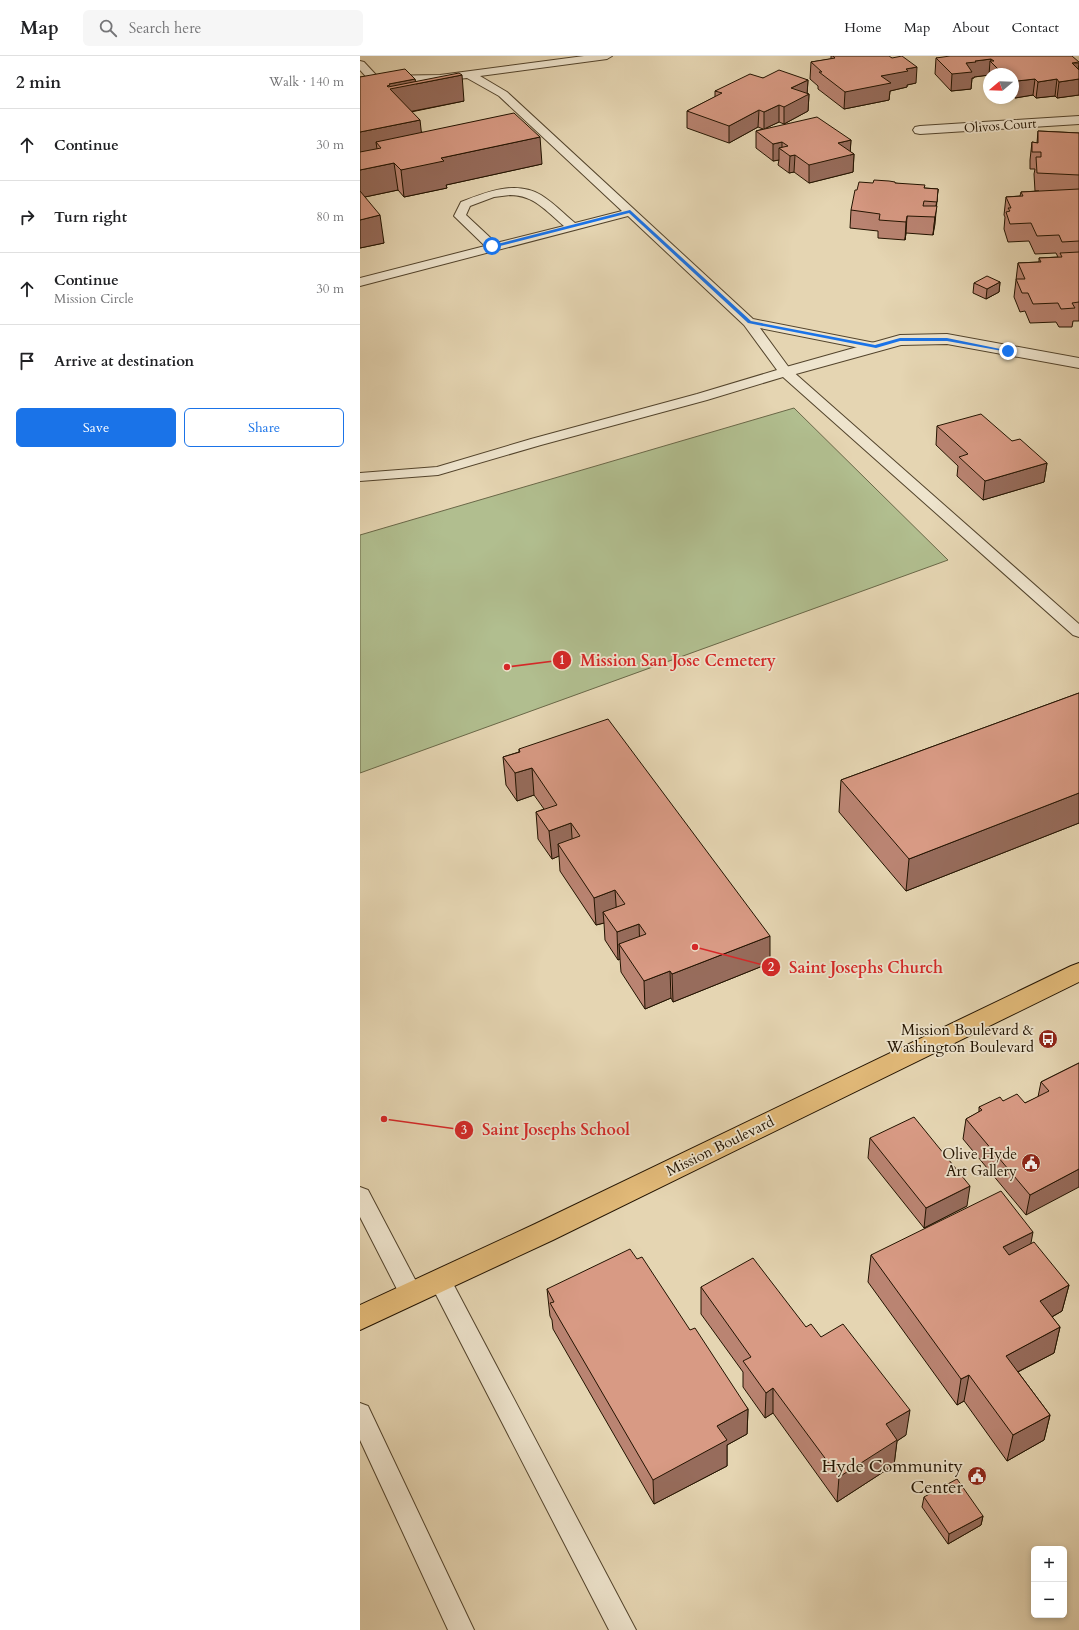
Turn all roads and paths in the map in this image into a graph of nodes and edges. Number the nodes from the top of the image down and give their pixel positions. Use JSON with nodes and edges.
{"nodes":[{"id":1,"x":607,"y":56,"type":"edge"},
{"id":2,"x":360,"y":64,"type":"edge"},
{"id":3,"x":470,"y":75,"type":"junction"},
{"id":4,"x":1079,"y":120,"type":"edge"},
{"id":5,"x":920,"y":130,"type":"dead end"},
{"id":6,"x":630,"y":212,"type":"junction"},
{"id":7,"x":572,"y":226,"type":"junction"},
{"id":8,"x":492,"y":246,"type":"junction"},
{"id":9,"x":360,"y":282,"type":"edge"},
{"id":10,"x":749,"y":322,"type":"junction"},
{"id":11,"x":876,"y":347,"type":"junction"},
{"id":12,"x":1079,"y":363,"type":"edge"},
{"id":13,"x":785,"y":372,"type":"junction"},
{"id":14,"x":360,"y":477,"type":"edge"},
{"id":15,"x":1079,"y":632,"type":"edge"},
{"id":16,"x":1079,"y":972,"type":"edge"},
{"id":17,"x":360,"y":1196,"type":"edge"},
{"id":18,"x":440,"y":1281,"type":"junction"},
{"id":19,"x":411,"y":1294,"type":"junction"},
{"id":20,"x":360,"y":1318,"type":"edge"},
{"id":21,"x":360,"y":1414,"type":"edge"},
{"id":22,"x":461,"y":1630,"type":"edge"},
{"id":23,"x":623,"y":1630,"type":"edge"}],
"edges":[{"from":1,"to":3,"type":"lane"},
{"from":2,"to":3,"type":"lane"},
{"from":3,"to":6,"type":"lane"},
{"from":4,"to":5,"type":"street","name":"Olivos Court"},
{"from":6,"to":7,"type":"lane"},
{"from":6,"to":10,"type":"lane"},
{"from":7,"to":8,"type":"lane"},
{"from":7,"to":8,"type":"lane"},
{"from":8,"to":9,"type":"lane"},
{"from":10,"to":11,"type":"lane"},
{"from":10,"to":13,"type":"lane"},
{"from":11,"to":12,"type":"street"},
{"from":11,"to":13,"type":"street"},
{"from":13,"to":14,"type":"lane"},
{"from":13,"to":15,"type":"lane"},
{"from":16,"to":18,"type":"main road","name":"Mission Boulevard"},
{"from":17,"to":19,"type":"lane"},
{"from":18,"to":19,"type":"main road","name":"Mission Boulevard"},
{"from":18,"to":23,"type":"lane"},
{"from":19,"to":20,"type":"main road","name":"Mission Boulevard"},
{"from":21,"to":22,"type":"lane"}]}
